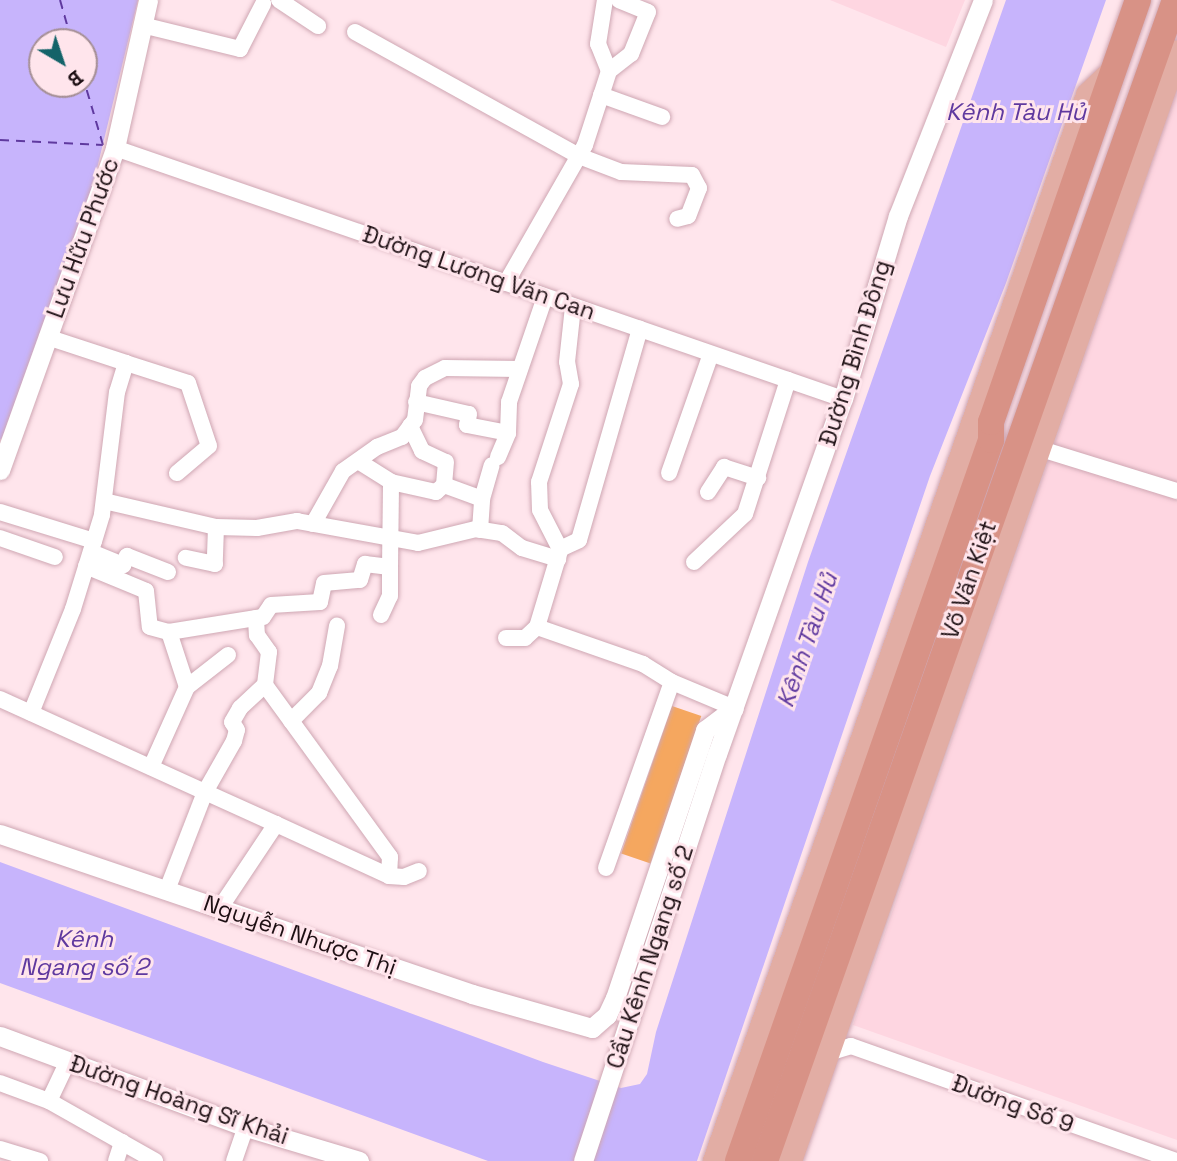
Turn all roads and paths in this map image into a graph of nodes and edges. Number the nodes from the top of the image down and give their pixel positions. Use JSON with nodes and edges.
{"nodes":[{"id":1,"x":148,"y":0,"type":"edge"},
{"id":2,"x":605,"y":0,"type":"edge"},
{"id":3,"x":619,"y":0,"type":"edge"},
{"id":4,"x":983,"y":0,"type":"edge"},
{"id":5,"x":1175,"y":0,"type":"edge"},
{"id":6,"x":271,"y":2,"type":"edge"},
{"id":7,"x":1137,"y":2,"type":"edge"},
{"id":8,"x":142,"y":25,"type":"junction"},
{"id":9,"x":318,"y":26,"type":"dead end"},
{"id":10,"x":355,"y":32,"type":"dead end"},
{"id":11,"x":1177,"y":53,"type":"edge"},
{"id":12,"x":609,"y":71,"type":"junction"},
{"id":13,"x":1108,"y":76,"type":"junction"},
{"id":14,"x":601,"y":95,"type":"junction"},
{"id":15,"x":662,"y":117,"type":"dead end"},
{"id":16,"x":114,"y":148,"type":"junction"},
{"id":17,"x":579,"y":156,"type":"junction"},
{"id":18,"x":677,"y":219,"type":"dead end"},
{"id":19,"x":506,"y":283,"type":"junction"},
{"id":20,"x":545,"y":297,"type":"junction"},
{"id":21,"x":573,"y":307,"type":"junction"},
{"id":22,"x":640,"y":329,"type":"junction"},
{"id":23,"x":47,"y":337,"type":"junction"},
{"id":24,"x":711,"y":354,"type":"junction"},
{"id":25,"x":126,"y":363,"type":"junction"},
{"id":26,"x":519,"y":369,"type":"junction"},
{"id":27,"x":788,"y":380,"type":"junction"},
{"id":28,"x":843,"y":398,"type":"junction"},
{"id":29,"x":416,"y":402,"type":"junction"},
{"id":30,"x":991,"y":422,"type":"junction"},
{"id":31,"x":410,"y":426,"type":"junction"},
{"id":32,"x":508,"y":433,"type":"junction"},
{"id":33,"x":1041,"y":449,"type":"junction"},
{"id":34,"x":358,"y":461,"type":"junction"},
{"id":35,"x":0,"y":470,"type":"edge"},
{"id":36,"x":669,"y":472,"type":"dead end"},
{"id":37,"x":177,"y":473,"type":"dead end"},
{"id":38,"x":758,"y":478,"type":"junction"},
{"id":39,"x":391,"y":482,"type":"junction"},
{"id":40,"x":444,"y":485,"type":"junction"},
{"id":41,"x":1177,"y":491,"type":"edge"},
{"id":42,"x":708,"y":492,"type":"dead end"},
{"id":43,"x":482,"y":499,"type":"junction"},
{"id":44,"x":104,"y":501,"type":"junction"},
{"id":45,"x":0,"y":512,"type":"edge"},
{"id":46,"x":313,"y":524,"type":"junction"},
{"id":47,"x":216,"y":527,"type":"junction"},
{"id":48,"x":480,"y":530,"type":"junction"},
{"id":49,"x":0,"y":538,"type":"edge"},
{"id":50,"x":388,"y":540,"type":"junction"},
{"id":51,"x":90,"y":553,"type":"junction"},
{"id":52,"x":559,"y":554,"type":"junction"},
{"id":53,"x":55,"y":558,"type":"dead end"},
{"id":54,"x":186,"y":558,"type":"dead end"},
{"id":55,"x":694,"y":562,"type":"dead end"},
{"id":56,"x":390,"y":567,"type":"junction"},
{"id":57,"x":168,"y":572,"type":"dead end"},
{"id":58,"x":381,"y":615,"type":"dead end"},
{"id":59,"x":260,"y":618,"type":"junction"},
{"id":60,"x":337,"y":626,"type":"dead end"},
{"id":61,"x":537,"y":627,"type":"junction"},
{"id":62,"x":169,"y":632,"type":"junction"},
{"id":63,"x":506,"y":638,"type":"dead end"},
{"id":64,"x":228,"y":655,"type":"dead end"},
{"id":65,"x":672,"y":682,"type":"junction"},
{"id":66,"x":265,"y":685,"type":"junction"},
{"id":67,"x":187,"y":687,"type":"junction"},
{"id":68,"x":0,"y":699,"type":"edge"},
{"id":69,"x":734,"y":708,"type":"junction"},
{"id":70,"x":31,"y":713,"type":"junction"},
{"id":71,"x":291,"y":721,"type":"junction"},
{"id":72,"x":717,"y":754,"type":"joint"},
{"id":73,"x":151,"y":767,"type":"junction"},
{"id":74,"x":205,"y":792,"type":"junction"},
{"id":75,"x":276,"y":824,"type":"junction"},
{"id":76,"x":0,"y":834,"type":"edge"},
{"id":77,"x":606,"y":868,"type":"dead end"},
{"id":78,"x":419,"y":871,"type":"dead end"},
{"id":79,"x":389,"y":876,"type":"junction"},
{"id":80,"x":167,"y":890,"type":"junction"},
{"id":81,"x":220,"y":908,"type":"junction"},
{"id":82,"x":0,"y":1037,"type":"edge"},
{"id":83,"x":839,"y":1049,"type":"junction"},
{"id":84,"x":68,"y":1061,"type":"junction"},
{"id":85,"x":0,"y":1083,"type":"edge"},
{"id":86,"x":49,"y":1101,"type":"junction"},
{"id":87,"x":246,"y":1127,"type":"junction"},
{"id":88,"x":122,"y":1142,"type":"junction"},
{"id":89,"x":0,"y":1149,"type":"edge"},
{"id":90,"x":40,"y":1161,"type":"edge"},
{"id":91,"x":116,"y":1161,"type":"edge"},
{"id":92,"x":155,"y":1161,"type":"edge"},
{"id":93,"x":234,"y":1161,"type":"edge"},
{"id":94,"x":359,"y":1161,"type":"edge"},
{"id":95,"x":583,"y":1161,"type":"edge"},
{"id":96,"x":715,"y":1161,"type":"edge"},
{"id":97,"x":726,"y":1161,"type":"edge"},
{"id":98,"x":738,"y":1161,"type":"edge"},
{"id":99,"x":765,"y":1161,"type":"edge"},
{"id":100,"x":790,"y":1161,"type":"edge"},
{"id":101,"x":1176,"y":1161,"type":"edge"}],
"edges":[{"from":1,"to":8,"type":"street","name":"Lưu Hữu Phước"},
{"from":2,"to":12,"type":"street"},
{"from":3,"to":12,"type":"street"},
{"from":4,"to":28,"type":"street","name":"Đường Bình Đông"},
{"from":5,"to":99,"type":"highway","name":"Võ Văn Kiệt"},
{"from":6,"to":8,"type":"street"},
{"from":6,"to":9,"type":"street"},
{"from":7,"to":13,"type":"highway","name":"Võ Văn Kiệt"},
{"from":8,"to":16,"type":"street","name":"Lưu Hữu Phước"},
{"from":10,"to":17,"type":"street"},
{"from":11,"to":33,"type":"main road","name":"Võ Văn Kiệt"},
{"from":12,"to":14,"type":"street"},
{"from":13,"to":30,"type":"highway","name":"Võ Văn Kiệt"},
{"from":13,"to":96,"type":"main road","name":"Võ Văn Kiệt"},
{"from":14,"to":15,"type":"street"},
{"from":14,"to":17,"type":"street"},
{"from":16,"to":19,"type":"street","name":"Đường Lương Văn Can"},
{"from":16,"to":23,"type":"street","name":"Lưu Hữu Phước"},
{"from":17,"to":18,"type":"street"},
{"from":17,"to":19,"type":"street"},
{"from":19,"to":20,"type":"street","name":"Đường Lương Văn Can"},
{"from":20,"to":21,"type":"street","name":"Đường Lương Văn Can"},
{"from":20,"to":26,"type":"street"},
{"from":21,"to":22,"type":"street","name":"Đường Lương Văn Can"},
{"from":21,"to":52,"type":"street"},
{"from":22,"to":24,"type":"street","name":"Đường Lương Văn Can"},
{"from":22,"to":52,"type":"street"},
{"from":23,"to":25,"type":"street"},
{"from":23,"to":35,"type":"street","name":"Lưu Hữu Phước"},
{"from":24,"to":27,"type":"street","name":"Đường Lương Văn Can"},
{"from":24,"to":36,"type":"street"},
{"from":25,"to":37,"type":"street"},
{"from":25,"to":44,"type":"street"},
{"from":26,"to":29,"type":"street"},
{"from":26,"to":32,"type":"street"},
{"from":27,"to":28,"type":"street","name":"Đường Lương Văn Can"},
{"from":27,"to":38,"type":"street"},
{"from":28,"to":69,"type":"street","name":"Đường Bình Đông"},
{"from":29,"to":31,"type":"street"},
{"from":29,"to":32,"type":"street"},
{"from":30,"to":97,"type":"main road","name":"Võ Văn Kiệt"},
{"from":30,"to":98,"type":"highway","name":"Võ Văn Kiệt"},
{"from":31,"to":34,"type":"street"},
{"from":31,"to":40,"type":"street"},
{"from":32,"to":43,"type":"street"},
{"from":33,"to":41,"type":"street"},
{"from":33,"to":83,"type":"main road","name":"Võ Văn Kiệt"},
{"from":34,"to":39,"type":"street"},
{"from":34,"to":46,"type":"street"},
{"from":38,"to":42,"type":"street"},
{"from":38,"to":55,"type":"street"},
{"from":39,"to":40,"type":"street"},
{"from":39,"to":50,"type":"street"},
{"from":40,"to":43,"type":"street"},
{"from":43,"to":48,"type":"street"},
{"from":44,"to":47,"type":"street"},
{"from":44,"to":51,"type":"street"},
{"from":45,"to":51,"type":"street"},
{"from":46,"to":47,"type":"street"},
{"from":46,"to":50,"type":"street"},
{"from":47,"to":54,"type":"street"},
{"from":48,"to":50,"type":"street"},
{"from":48,"to":52,"type":"street"},
{"from":49,"to":53,"type":"street"},
{"from":50,"to":56,"type":"street"},
{"from":51,"to":57,"type":"street"},
{"from":51,"to":62,"type":"street"},
{"from":51,"to":70,"type":"street"},
{"from":52,"to":61,"type":"street"},
{"from":56,"to":58,"type":"street"},
{"from":56,"to":59,"type":"street"},
{"from":59,"to":62,"type":"street"},
{"from":59,"to":66,"type":"street"},
{"from":60,"to":71,"type":"street"},
{"from":61,"to":63,"type":"street"},
{"from":61,"to":65,"type":"street"},
{"from":62,"to":67,"type":"street"},
{"from":64,"to":67,"type":"street"},
{"from":65,"to":69,"type":"street"},
{"from":65,"to":77,"type":"street"},
{"from":66,"to":71,"type":"street"},
{"from":66,"to":74,"type":"street"},
{"from":67,"to":73,"type":"street"},
{"from":68,"to":70,"type":"street"},
{"from":69,"to":72,"type":"street","name":"Đường Bình Đông"},
{"from":69,"to":81,"type":"street","name":"Nguyễn Nhược Thị"},
{"from":70,"to":73,"type":"street"},
{"from":71,"to":79,"type":"street"},
{"from":72,"to":95,"type":"street","name":"Cầu Kênh Ngang số 2"},
{"from":73,"to":74,"type":"street"},
{"from":74,"to":75,"type":"street"},
{"from":74,"to":80,"type":"street"},
{"from":75,"to":79,"type":"street"},
{"from":75,"to":81,"type":"street"},
{"from":76,"to":80,"type":"street","name":"Nguyễn Nhược Thị"},
{"from":78,"to":79,"type":"street"},
{"from":80,"to":81,"type":"street","name":"Nguyễn Nhược Thị"},
{"from":82,"to":84,"type":"street","name":"Đường Hoàng Sĩ Khải"},
{"from":83,"to":100,"type":"main road","name":"Võ Văn Kiệt"},
{"from":83,"to":101,"type":"street","name":"Đường Số 9"},
{"from":84,"to":86,"type":"street"},
{"from":84,"to":87,"type":"street","name":"Đường Hoàng Sĩ Khải"},
{"from":85,"to":86,"type":"street"},
{"from":86,"to":88,"type":"street"},
{"from":87,"to":93,"type":"street"},
{"from":87,"to":94,"type":"street","name":"Đường Hoàng Sĩ Khải"},
{"from":88,"to":91,"type":"street"},
{"from":88,"to":92,"type":"street"},
{"from":89,"to":90,"type":"street"}]}
